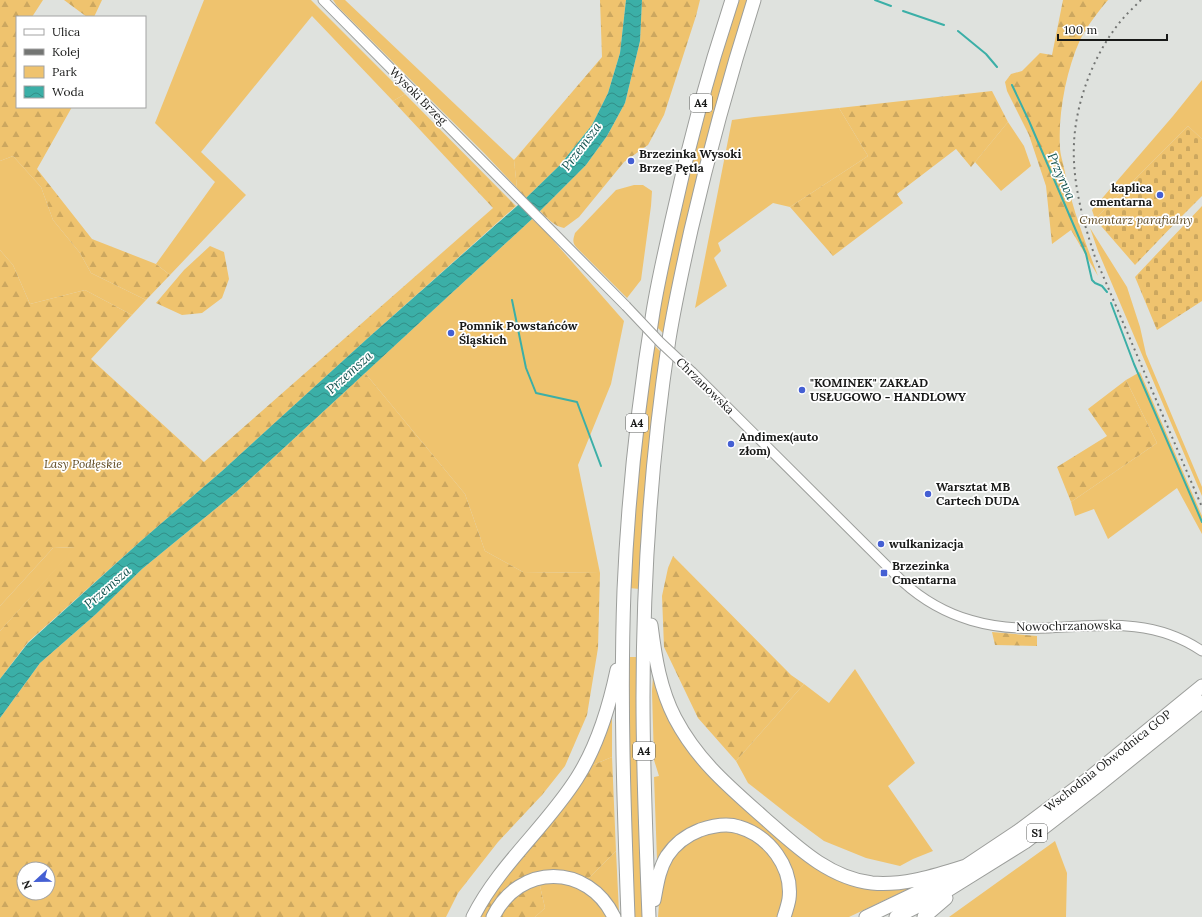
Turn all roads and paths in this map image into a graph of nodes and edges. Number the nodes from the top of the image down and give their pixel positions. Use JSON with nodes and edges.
{"nodes":[{"id":1,"x":323,"y":0,"type":"edge"},
{"id":2,"x":732,"y":0,"type":"edge"},
{"id":3,"x":754,"y":0,"type":"edge"},
{"id":4,"x":548,"y":227,"type":"joint"},
{"id":5,"x":645,"y":585,"type":"junction"},
{"id":6,"x":936,"y":605,"type":"joint"},
{"id":7,"x":622,"y":641,"type":"junction"},
{"id":8,"x":1202,"y":651,"type":"edge"},
{"id":9,"x":1202,"y":686,"type":"edge"},
{"id":10,"x":1198,"y":700,"type":"edge"},
{"id":11,"x":970,"y":870,"type":"junction"},
{"id":12,"x":473,"y":917,"type":"edge"},
{"id":13,"x":493,"y":917,"type":"edge"},
{"id":14,"x":614,"y":917,"type":"edge"},
{"id":15,"x":628,"y":917,"type":"edge"},
{"id":16,"x":650,"y":917,"type":"edge"},
{"id":17,"x":784,"y":917,"type":"edge"},
{"id":18,"x":866,"y":917,"type":"edge"},
{"id":19,"x":896,"y":917,"type":"edge"},
{"id":20,"x":924,"y":917,"type":"edge"}],
"edges":[{"from":1,"to":4,"type":"street","name":"Wysoki Brzeg"},
{"from":2,"to":7,"type":"highway","number":"A4"},
{"from":3,"to":5,"type":"highway","number":"A4"},
{"from":4,"to":6,"type":"street","name":"Chrzanowska","bridge":true},
{"from":5,"to":11,"type":"highway"},
{"from":5,"to":16,"type":"highway","number":"A4"},
{"from":6,"to":8,"type":"street","name":"Nowochrzanowska"},
{"from":7,"to":12,"type":"highway"},
{"from":7,"to":15,"type":"highway","number":"A4"},
{"from":9,"to":10,"type":"highway","name":"Wschodnia Obwodnica GOP","number":"S1"},
{"from":10,"to":11,"type":"highway","name":"Wschodnia Obwodnica GOP","number":"S1"},
{"from":11,"to":18,"type":"highway","name":"Wschodnia Obwodnica GOP","number":"S1"},
{"from":11,"to":19,"type":"highway","name":"Wschodnia Obwodnica GOP","number":"S1"},
{"from":11,"to":20,"type":"highway"},
{"from":13,"to":14,"type":"highway"},
{"from":16,"to":17,"type":"highway"}]}
